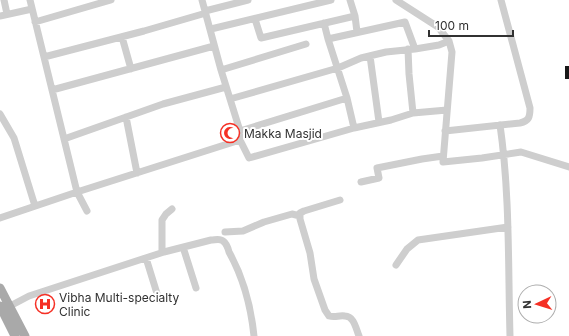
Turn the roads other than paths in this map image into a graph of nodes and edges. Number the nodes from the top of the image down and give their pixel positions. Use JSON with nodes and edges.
{"nodes":[{"id":1,"x":4,"y":0,"type":"edge"},
{"id":2,"x":30,"y":0,"type":"edge"},
{"id":3,"x":111,"y":0,"type":"edge"},
{"id":4,"x":202,"y":0,"type":"edge"},
{"id":5,"x":248,"y":0,"type":"edge"},
{"id":6,"x":331,"y":0,"type":"edge"},
{"id":7,"x":350,"y":0,"type":"edge"},
{"id":8,"x":501,"y":0,"type":"edge"},
{"id":9,"x":402,"y":1,"type":"edge"},
{"id":10,"x":32,"y":9,"type":"junction"},
{"id":11,"x":206,"y":12,"type":"junction"},
{"id":12,"x":4,"y":15,"type":"edge"},
{"id":13,"x":355,"y":16,"type":"junction"},
{"id":14,"x":255,"y":19,"type":"junction"},
{"id":15,"x":35,"y":22,"type":"junction"},
{"id":16,"x":324,"y":23,"type":"junction"},
{"id":17,"x":211,"y":30,"type":"junction"},
{"id":18,"x":357,"y":32,"type":"junction"},
{"id":19,"x":122,"y":37,"type":"junction"},
{"id":20,"x":328,"y":39,"type":"junction"},
{"id":21,"x":449,"y":41,"type":"junction"},
{"id":22,"x":306,"y":44,"type":"dead end"},
{"id":23,"x":214,"y":46,"type":"junction"},
{"id":24,"x":412,"y":49,"type":"junction"},
{"id":25,"x":370,"y":56,"type":"junction"},
{"id":26,"x":44,"y":57,"type":"junction"},
{"id":27,"x":338,"y":68,"type":"junction"},
{"id":28,"x":131,"y":69,"type":"junction"},
{"id":29,"x":220,"y":70,"type":"junction"},
{"id":30,"x":226,"y":87,"type":"junction"},
{"id":31,"x":52,"y":90,"type":"junction"},
{"id":32,"x":347,"y":98,"type":"junction"},
{"id":33,"x":230,"y":99,"type":"junction"},
{"id":34,"x":447,"y":110,"type":"junction"},
{"id":35,"x":413,"y":113,"type":"junction"},
{"id":36,"x":0,"y":114,"type":"edge"},
{"id":37,"x":126,"y":117,"type":"junction"},
{"id":38,"x":379,"y":122,"type":"junction"},
{"id":39,"x":500,"y":125,"type":"junction"},
{"id":40,"x":354,"y":128,"type":"junction"},
{"id":41,"x":240,"y":131,"type":"junction"},
{"id":42,"x":445,"y":131,"type":"junction"},
{"id":43,"x":64,"y":139,"type":"junction"},
{"id":44,"x":240,"y":140,"type":"junction"},
{"id":45,"x":503,"y":155,"type":"junction"},
{"id":46,"x":443,"y":156,"type":"junction"},
{"id":47,"x":569,"y":167,"type":"edge"},
{"id":48,"x":137,"y":172,"type":"junction"},
{"id":49,"x":361,"y":182,"type":"dead end"},
{"id":50,"x":77,"y":192,"type":"junction"},
{"id":51,"x":340,"y":200,"type":"dead end"},
{"id":52,"x":36,"y":206,"type":"junction"},
{"id":53,"x":172,"y":209,"type":"dead end"},
{"id":54,"x":87,"y":211,"type":"dead end"},
{"id":55,"x":300,"y":216,"type":"junction"},
{"id":56,"x":0,"y":218,"type":"edge"},
{"id":57,"x":508,"y":227,"type":"junction"},
{"id":58,"x":225,"y":232,"type":"dead end"},
{"id":59,"x":184,"y":247,"type":"junction"},
{"id":60,"x":162,"y":252,"type":"junction"},
{"id":61,"x":146,"y":258,"type":"junction"},
{"id":62,"x":396,"y":265,"type":"dead end"},
{"id":63,"x":0,"y":288,"type":"edge"},
{"id":64,"x":196,"y":288,"type":"dead end"},
{"id":65,"x":159,"y":300,"type":"dead end"},
{"id":66,"x":0,"y":306,"type":"edge"},
{"id":67,"x":10,"y":306,"type":"junction"},
{"id":68,"x":15,"y":336,"type":"edge"},
{"id":69,"x":25,"y":336,"type":"edge"},
{"id":70,"x":254,"y":336,"type":"edge"},
{"id":71,"x":359,"y":336,"type":"edge"},
{"id":72,"x":510,"y":336,"type":"edge"}],
"edges":[{"from":1,"to":12,"type":"street"},
{"from":2,"to":10,"type":"street"},
{"from":3,"to":15,"type":"street"},
{"from":4,"to":11,"type":"street"},
{"from":5,"to":11,"type":"street"},
{"from":6,"to":14,"type":"street"},
{"from":7,"to":13,"type":"street"},
{"from":8,"to":39,"type":"street"},
{"from":9,"to":21,"type":"street"},
{"from":10,"to":12,"type":"street"},
{"from":10,"to":15,"type":"street"},
{"from":11,"to":17,"type":"street"},
{"from":11,"to":19,"type":"street"},
{"from":13,"to":16,"type":"street"},
{"from":13,"to":18,"type":"street"},
{"from":14,"to":16,"type":"street"},
{"from":14,"to":17,"type":"street"},
{"from":15,"to":26,"type":"street"},
{"from":16,"to":20,"type":"street"},
{"from":17,"to":23,"type":"street"},
{"from":18,"to":20,"type":"street"},
{"from":18,"to":24,"type":"street"},
{"from":19,"to":26,"type":"street"},
{"from":19,"to":28,"type":"street"},
{"from":20,"to":27,"type":"street"},
{"from":21,"to":24,"type":"street"},
{"from":21,"to":34,"type":"street"},
{"from":22,"to":29,"type":"street"},
{"from":23,"to":28,"type":"street"},
{"from":23,"to":29,"type":"street"},
{"from":24,"to":25,"type":"street"},
{"from":24,"to":35,"type":"street"},
{"from":25,"to":27,"type":"street"},
{"from":25,"to":38,"type":"street"},
{"from":26,"to":31,"type":"street"},
{"from":27,"to":32,"type":"street"},
{"from":27,"to":33,"type":"street"},
{"from":28,"to":31,"type":"street"},
{"from":29,"to":30,"type":"street"},
{"from":30,"to":33,"type":"street"},
{"from":30,"to":37,"type":"street"},
{"from":31,"to":43,"type":"street"},
{"from":32,"to":40,"type":"street"},
{"from":32,"to":41,"type":"street"},
{"from":33,"to":41,"type":"street"},
{"from":34,"to":35,"type":"street"},
{"from":34,"to":42,"type":"street"},
{"from":35,"to":38,"type":"street"},
{"from":36,"to":52,"type":"street"},
{"from":37,"to":43,"type":"street"},
{"from":37,"to":48,"type":"street"},
{"from":38,"to":40,"type":"street"},
{"from":39,"to":42,"type":"street"},
{"from":39,"to":45,"type":"street"},
{"from":40,"to":44,"type":"street"},
{"from":41,"to":44,"type":"street"},
{"from":42,"to":46,"type":"street"},
{"from":43,"to":50,"type":"street"},
{"from":44,"to":48,"type":"street"},
{"from":45,"to":46,"type":"street"},
{"from":45,"to":47,"type":"street"},
{"from":45,"to":57,"type":"street"},
{"from":46,"to":49,"type":"street"},
{"from":48,"to":50,"type":"street"},
{"from":50,"to":52,"type":"street"},
{"from":50,"to":54,"type":"street"},
{"from":51,"to":55,"type":"street"},
{"from":52,"to":56,"type":"street"},
{"from":53,"to":60,"type":"street"},
{"from":55,"to":58,"type":"street"},
{"from":55,"to":71,"type":"street"},
{"from":57,"to":62,"type":"street"},
{"from":57,"to":72,"type":"street"},
{"from":59,"to":60,"type":"street"},
{"from":59,"to":64,"type":"street"},
{"from":59,"to":70,"type":"street"},
{"from":60,"to":61,"type":"street"},
{"from":61,"to":65,"type":"street"},
{"from":61,"to":67,"type":"street"},
{"from":63,"to":67,"type":"main road"},
{"from":66,"to":68,"type":"main road"},
{"from":67,"to":69,"type":"main road"}]}
